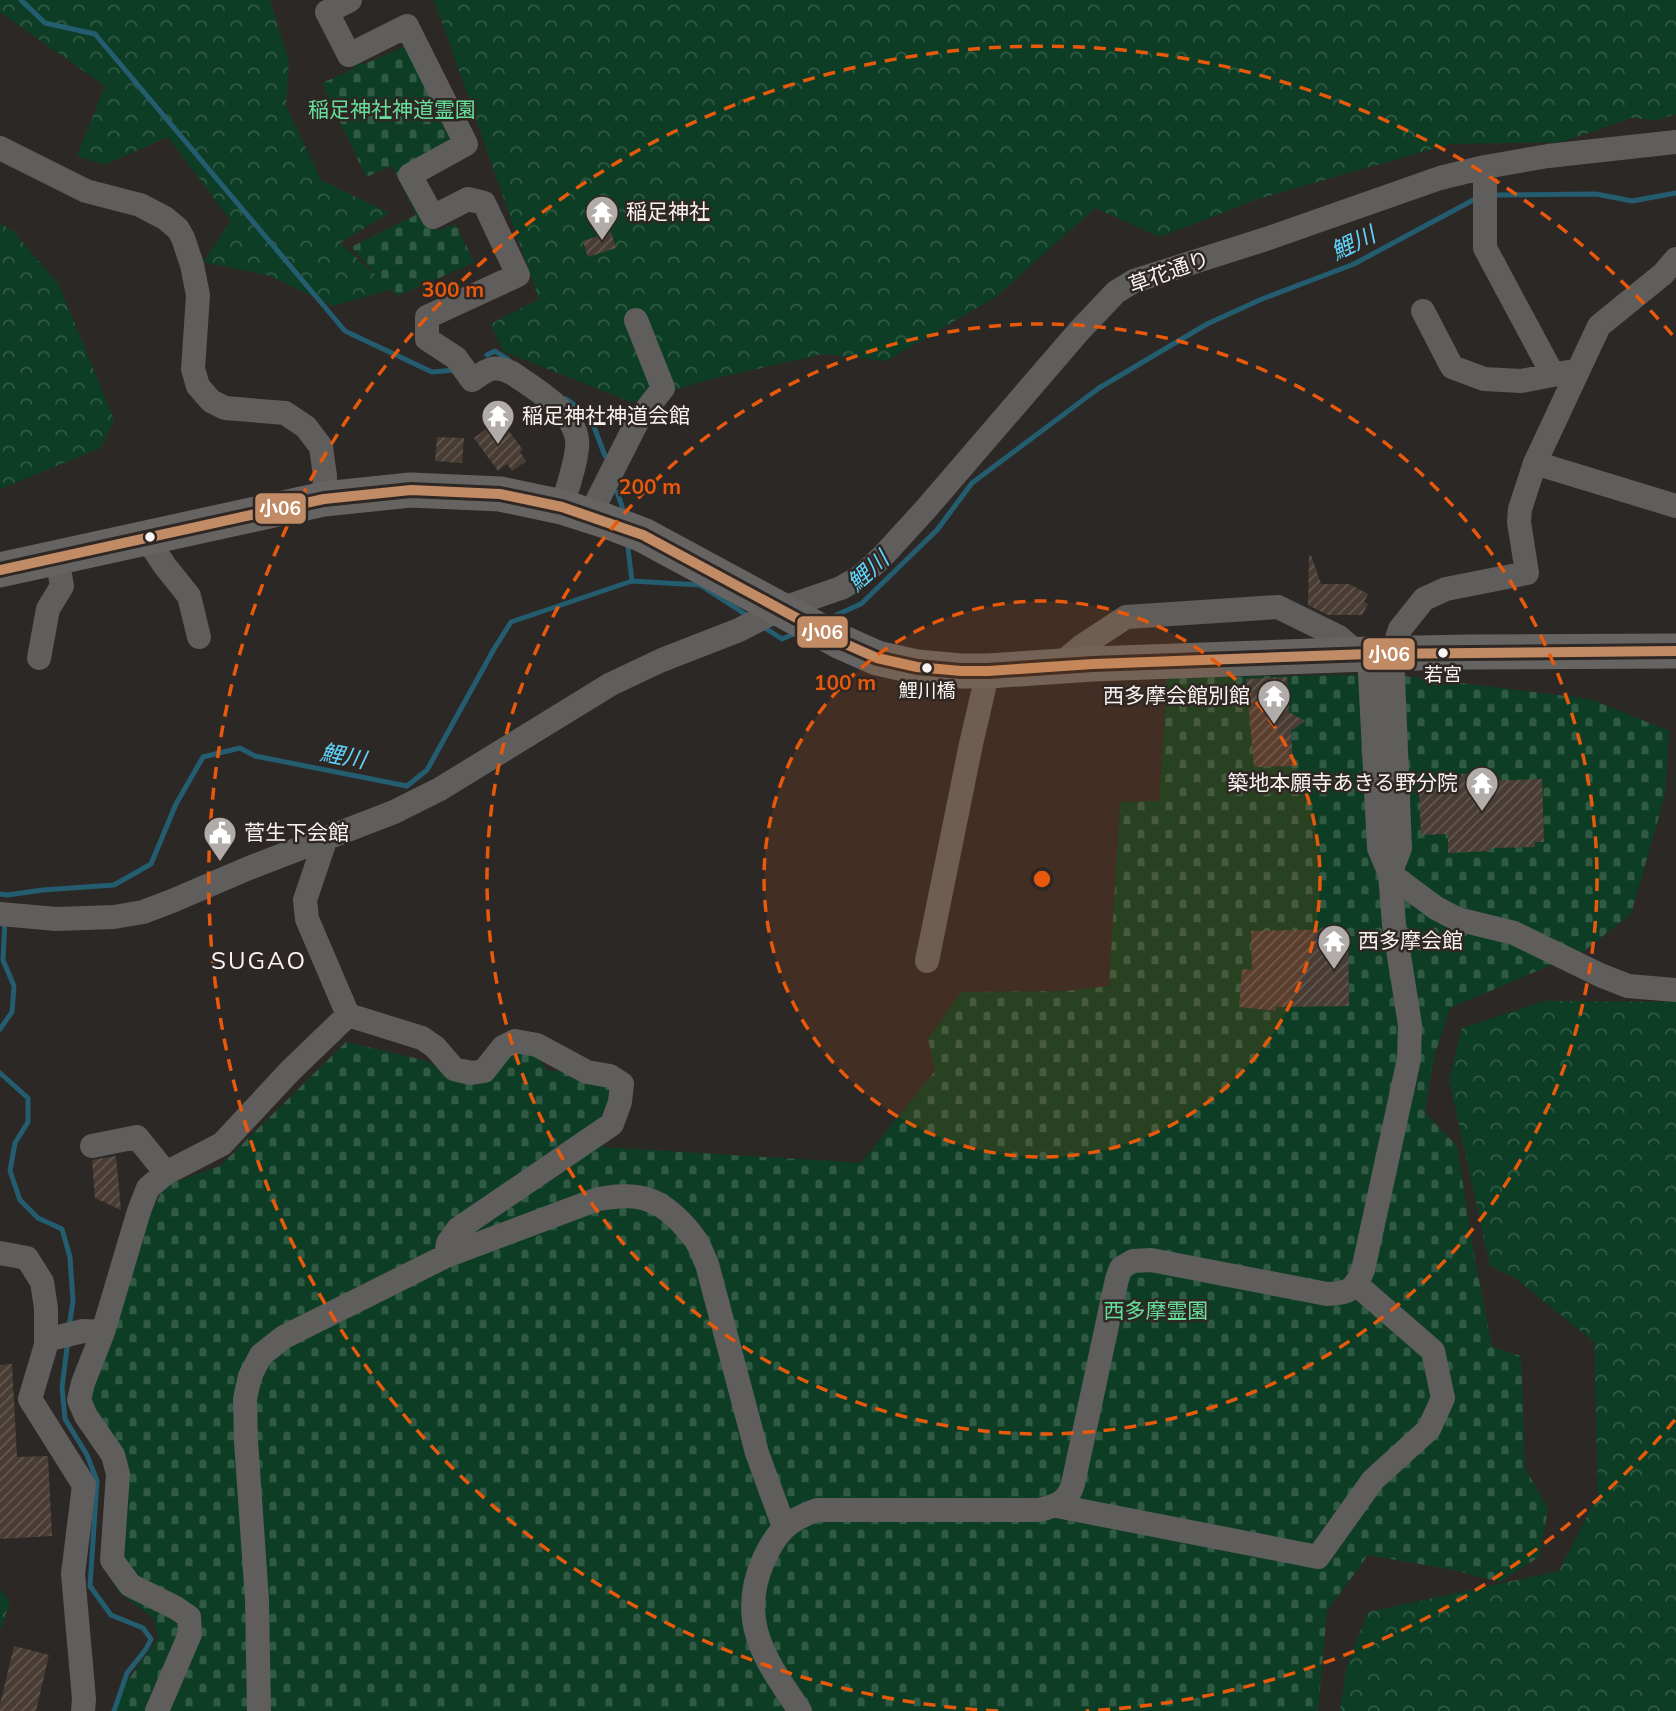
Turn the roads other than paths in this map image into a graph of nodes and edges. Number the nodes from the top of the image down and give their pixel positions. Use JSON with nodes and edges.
{"nodes":[{"id":1,"x":349,"y":0,"type":"edge"},
{"id":2,"x":1676,"y":142,"type":"edge"},
{"id":3,"x":0,"y":148,"type":"edge"},
{"id":4,"x":1485,"y":174,"type":"junction"},
{"id":5,"x":1676,"y":259,"type":"edge"},
{"id":6,"x":1423,"y":311,"type":"dead end"},
{"id":7,"x":636,"y":320,"type":"dead end"},
{"id":8,"x":1579,"y":370,"type":"junction"},
{"id":9,"x":1553,"y":375,"type":"junction"},
{"id":10,"x":1535,"y":463,"type":"junction"},
{"id":11,"x":324,"y":499,"type":"junction"},
{"id":12,"x":1676,"y":506,"type":"edge"},
{"id":13,"x":576,"y":511,"type":"junction"},
{"id":14,"x":147,"y":539,"type":"junction"},
{"id":15,"x":57,"y":558,"type":"junction"},
{"id":16,"x":0,"y":570,"type":"edge"},
{"id":17,"x":780,"y":614,"type":"junction"},
{"id":18,"x":199,"y":637,"type":"dead end"},
{"id":19,"x":1676,"y":652,"type":"edge"},
{"id":20,"x":1374,"y":654,"type":"junction"},
{"id":21,"x":39,"y":658,"type":"dead end"},
{"id":22,"x":1058,"y":666,"type":"junction"},
{"id":23,"x":988,"y":671,"type":"junction"},
{"id":24,"x":326,"y":838,"type":"junction"},
{"id":25,"x":1390,"y":874,"type":"junction"},
{"id":26,"x":12,"y":915,"type":"edge"},
{"id":27,"x":928,"y":961,"type":"dead end"},
{"id":28,"x":1676,"y":990,"type":"edge"},
{"id":29,"x":348,"y":1015,"type":"junction"},
{"id":30,"x":92,"y":1146,"type":"dead end"},
{"id":31,"x":166,"y":1173,"type":"junction"},
{"id":32,"x":0,"y":1254,"type":"edge"},
{"id":33,"x":446,"y":1256,"type":"junction"},
{"id":34,"x":1357,"y":1285,"type":"junction"},
{"id":35,"x":93,"y":1332,"type":"junction"},
{"id":36,"x":47,"y":1340,"type":"junction"},
{"id":37,"x":1057,"y":1506,"type":"junction"},
{"id":38,"x":785,"y":1527,"type":"junction"},
{"id":39,"x":83,"y":1711,"type":"edge"},
{"id":40,"x":157,"y":1711,"type":"edge"},
{"id":41,"x":259,"y":1711,"type":"edge"},
{"id":42,"x":800,"y":1711,"type":"edge"}],
"edges":[{"from":1,"to":13,"type":"street"},
{"from":2,"to":4,"type":"street","name":"草花通り"},
{"from":3,"to":11,"type":"street"},
{"from":4,"to":9,"type":"street"},
{"from":4,"to":17,"type":"street","name":"草花通り"},
{"from":5,"to":8,"type":"street"},
{"from":6,"to":9,"type":"street"},
{"from":7,"to":13,"type":"street"},
{"from":8,"to":9,"type":"street"},
{"from":8,"to":10,"type":"street"},
{"from":10,"to":12,"type":"street"},
{"from":10,"to":20,"type":"street"},
{"from":11,"to":13,"type":"highway"},
{"from":11,"to":14,"type":"highway"},
{"from":13,"to":17,"type":"highway"},
{"from":14,"to":15,"type":"highway"},
{"from":14,"to":18,"type":"street"},
{"from":15,"to":16,"type":"highway"},
{"from":15,"to":21,"type":"street"},
{"from":17,"to":23,"type":"highway"},
{"from":17,"to":24,"type":"street","name":"草花通り"},
{"from":19,"to":20,"type":"highway"},
{"from":20,"to":22,"type":"highway"},
{"from":20,"to":22,"type":"street"},
{"from":20,"to":25,"type":"street"},
{"from":22,"to":23,"type":"highway"},
{"from":23,"to":27,"type":"street"},
{"from":24,"to":26,"type":"street","name":"草花通り"},
{"from":24,"to":29,"type":"street"},
{"from":25,"to":28,"type":"street"},
{"from":25,"to":34,"type":"street"},
{"from":29,"to":31,"type":"street"},
{"from":29,"to":33,"type":"street"},
{"from":30,"to":31,"type":"street"},
{"from":31,"to":35,"type":"street"},
{"from":32,"to":36,"type":"street"},
{"from":33,"to":38,"type":"street"},
{"from":33,"to":41,"type":"street"},
{"from":34,"to":37,"type":"street"},
{"from":34,"to":37,"type":"street"},
{"from":35,"to":36,"type":"street"},
{"from":35,"to":40,"type":"street"},
{"from":36,"to":39,"type":"street"},
{"from":37,"to":38,"type":"street"},
{"from":38,"to":42,"type":"street"}]}
